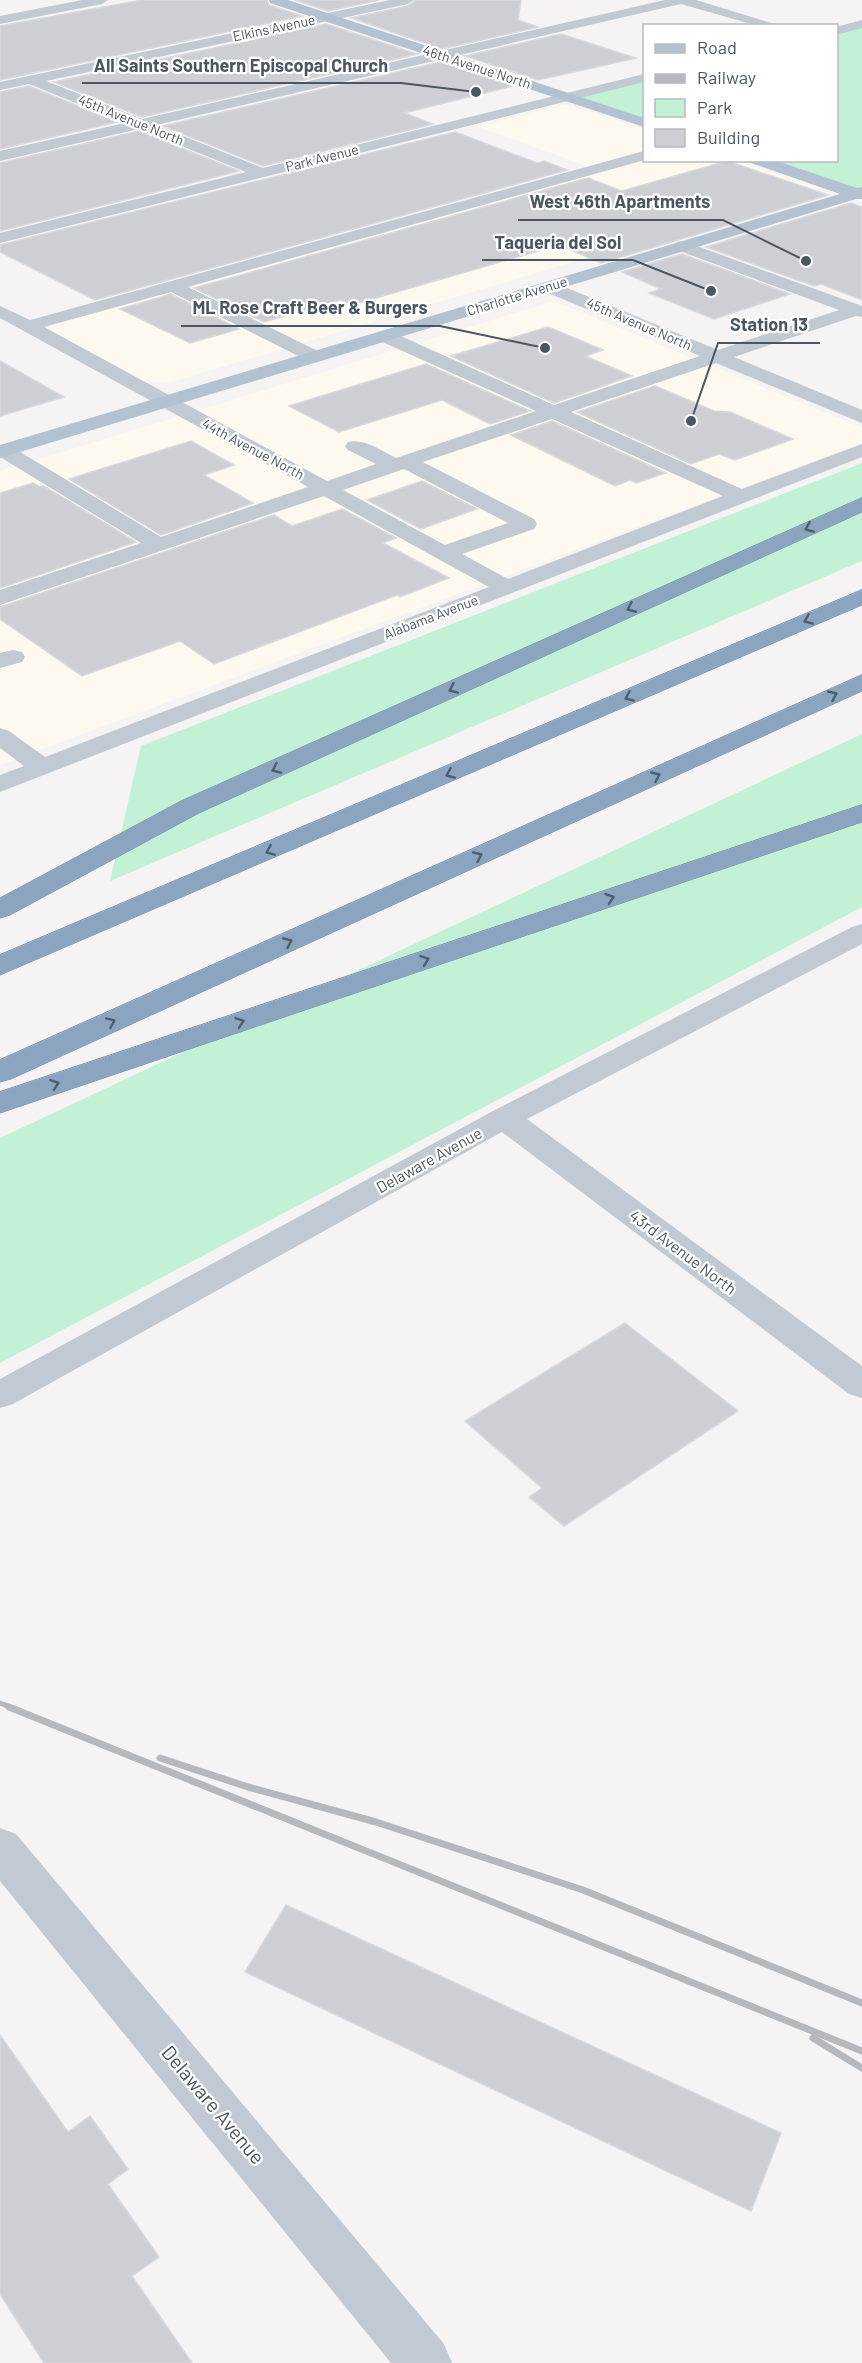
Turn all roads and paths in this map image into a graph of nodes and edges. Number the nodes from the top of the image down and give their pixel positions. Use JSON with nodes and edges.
{"nodes":[{"id":1,"x":102,"y":0,"type":"edge"},
{"id":2,"x":275,"y":0,"type":"edge"},
{"id":3,"x":408,"y":0,"type":"edge"},
{"id":4,"x":682,"y":0,"type":"edge"},
{"id":5,"x":326,"y":18,"type":"junction"},
{"id":6,"x":0,"y":20,"type":"edge"},
{"id":7,"x":769,"y":24,"type":"edge"},
{"id":8,"x":862,"y":24,"type":"edge"},
{"id":9,"x":838,"y":31,"type":"edge"},
{"id":10,"x":439,"y":55,"type":"junction"},
{"id":11,"x":10,"y":71,"type":"dead end"},
{"id":12,"x":643,"y":78,"type":"edge"},
{"id":13,"x":32,"y":80,"type":"junction"},
{"id":14,"x":0,"y":86,"type":"edge"},
{"id":15,"x":568,"y":97,"type":"junction"},
{"id":16,"x":643,"y":122,"type":"edge"},
{"id":17,"x":140,"y":124,"type":"junction"},
{"id":18,"x":0,"y":156,"type":"edge"},
{"id":19,"x":643,"y":157,"type":"edge"},
{"id":20,"x":763,"y":162,"type":"edge"},
{"id":21,"x":262,"y":173,"type":"junction"},
{"id":22,"x":860,"y":194,"type":"edge"},
{"id":23,"x":0,"y":238,"type":"edge"},
{"id":24,"x":683,"y":246,"type":"junction"},
{"id":25,"x":172,"y":286,"type":"junction"},
{"id":26,"x":549,"y":287,"type":"junction"},
{"id":27,"x":0,"y":311,"type":"edge"},
{"id":28,"x":859,"y":311,"type":"edge"},
{"id":29,"x":28,"y":326,"type":"junction"},
{"id":30,"x":385,"y":336,"type":"junction"},
{"id":31,"x":315,"y":357,"type":"junction"},
{"id":32,"x":717,"y":357,"type":"junction"},
{"id":33,"x":166,"y":402,"type":"junction"},
{"id":34,"x":554,"y":411,"type":"junction"},
{"id":35,"x":862,"y":417,"type":"edge"},
{"id":36,"x":355,"y":446,"type":"dead end"},
{"id":37,"x":862,"y":450,"type":"edge"},
{"id":38,"x":3,"y":452,"type":"edge"},
{"id":39,"x":400,"y":464,"type":"junction"},
{"id":40,"x":326,"y":488,"type":"junction"},
{"id":41,"x":740,"y":496,"type":"junction"},
{"id":42,"x":862,"y":504,"type":"edge"},
{"id":43,"x":159,"y":544,"type":"junction"},
{"id":44,"x":444,"y":553,"type":"junction"},
{"id":45,"x":506,"y":587,"type":"junction"},
{"id":46,"x":862,"y":597,"type":"edge"},
{"id":47,"x":0,"y":598,"type":"edge"},
{"id":48,"x":862,"y":682,"type":"edge"},
{"id":49,"x":0,"y":736,"type":"edge"},
{"id":50,"x":43,"y":768,"type":"junction"},
{"id":51,"x":0,"y":784,"type":"edge"},
{"id":52,"x":862,"y":813,"type":"edge"},
{"id":53,"x":0,"y":909,"type":"edge"},
{"id":54,"x":862,"y":933,"type":"edge"},
{"id":55,"x":0,"y":966,"type":"edge"},
{"id":56,"x":0,"y":1072,"type":"edge"},
{"id":57,"x":0,"y":1102,"type":"edge"},
{"id":58,"x":504,"y":1119,"type":"junction"},
{"id":59,"x":855,"y":1370,"type":"edge"},
{"id":60,"x":0,"y":1395,"type":"edge"},
{"id":61,"x":0,"y":1848,"type":"edge"},
{"id":62,"x":425,"y":2363,"type":"edge"}],
"edges":[{"from":1,"to":6,"type":"street"},
{"from":2,"to":5,"type":"main road","name":"46th Avenue North"},
{"from":3,"to":5,"type":"street","name":"Elkins Avenue"},
{"from":4,"to":7,"type":"street"},
{"from":4,"to":10,"type":"street"},
{"from":5,"to":10,"type":"main road","name":"46th Avenue North"},
{"from":5,"to":13,"type":"street","name":"Elkins Avenue"},
{"from":8,"to":9,"type":"street"},
{"from":10,"to":15,"type":"main road","name":"46th Avenue North"},
{"from":10,"to":17,"type":"street"},
{"from":11,"to":13,"type":"street","name":"45th Avenue North"},
{"from":12,"to":15,"type":"street","name":"Park Avenue"},
{"from":13,"to":14,"type":"street","name":"Elkins Avenue"},
{"from":13,"to":17,"type":"street","name":"45th Avenue North"},
{"from":15,"to":16,"type":"main road","name":"46th Avenue North"},
{"from":15,"to":21,"type":"street","name":"Park Avenue"},
{"from":17,"to":18,"type":"street"},
{"from":17,"to":21,"type":"street","name":"45th Avenue North"},
{"from":19,"to":25,"type":"street"},
{"from":20,"to":22,"type":"main road"},
{"from":21,"to":23,"type":"street","name":"Park Avenue"},
{"from":22,"to":24,"type":"main road","name":"Charlotte Avenue"},
{"from":24,"to":26,"type":"main road","name":"Charlotte Avenue"},
{"from":24,"to":28,"type":"street"},
{"from":25,"to":29,"type":"street"},
{"from":25,"to":31,"type":"street"},
{"from":26,"to":30,"type":"main road","name":"Charlotte Avenue"},
{"from":26,"to":32,"type":"street","name":"45th Avenue North"},
{"from":27,"to":29,"type":"street","name":"44th Avenue North"},
{"from":28,"to":32,"type":"street"},
{"from":29,"to":33,"type":"street","name":"44th Avenue North"},
{"from":30,"to":31,"type":"main road","name":"Charlotte Avenue"},
{"from":30,"to":34,"type":"street"},
{"from":31,"to":33,"type":"main road","name":"Charlotte Avenue"},
{"from":32,"to":34,"type":"street"},
{"from":32,"to":35,"type":"street","name":"45th Avenue North"},
{"from":33,"to":38,"type":"main road","name":"Charlotte Avenue"},
{"from":33,"to":40,"type":"street","name":"44th Avenue North"},
{"from":34,"to":39,"type":"street"},
{"from":34,"to":41,"type":"street"},
{"from":36,"to":39,"type":"street"},
{"from":37,"to":41,"type":"street","name":"Alabama Avenue"},
{"from":38,"to":43,"type":"street"},
{"from":39,"to":40,"type":"street"},
{"from":39,"to":44,"type":"street"},
{"from":40,"to":43,"type":"street"},
{"from":40,"to":44,"type":"street","name":"44th Avenue North"},
{"from":41,"to":45,"type":"street","name":"Alabama Avenue"},
{"from":42,"to":53,"type":"highway","one_way":true},
{"from":43,"to":47,"type":"street"},
{"from":44,"to":45,"type":"street","name":"44th Avenue North"},
{"from":45,"to":50,"type":"street","name":"Alabama Avenue"},
{"from":46,"to":55,"type":"highway","one_way":true},
{"from":56,"to":48,"type":"highway","one_way":true},
{"from":49,"to":50,"type":"street"},
{"from":50,"to":51,"type":"street","name":"Alabama Avenue"},
{"from":57,"to":52,"type":"highway","one_way":true},
{"from":54,"to":58,"type":"street","name":"Delaware Avenue"},
{"from":58,"to":59,"type":"street","name":"43rd Avenue North"},
{"from":58,"to":60,"type":"street","name":"Delaware Avenue"},
{"from":61,"to":62,"type":"street","name":"Delaware Avenue"}]}
